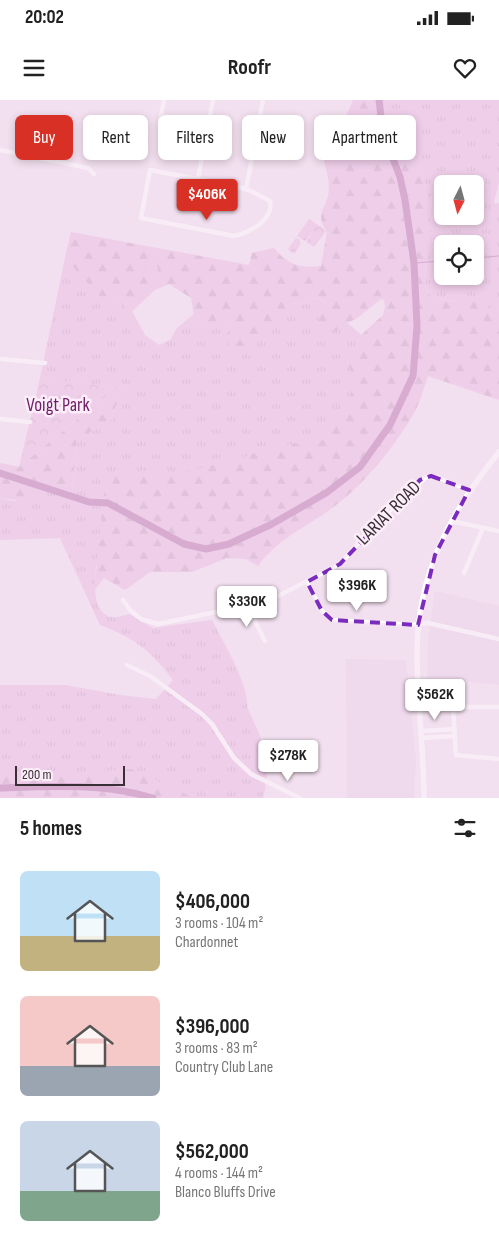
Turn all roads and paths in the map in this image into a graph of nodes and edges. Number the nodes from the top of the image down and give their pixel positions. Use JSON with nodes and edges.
{"nodes":[{"id":1,"x":164,"y":100,"type":"edge"},
{"id":2,"x":213,"y":100,"type":"edge"},
{"id":3,"x":263,"y":100,"type":"edge"},
{"id":4,"x":161,"y":115,"type":"edge"},
{"id":5,"x":260,"y":115,"type":"edge"},
{"id":6,"x":0,"y":150,"type":"edge"},
{"id":7,"x":251,"y":160,"type":"edge"},
{"id":8,"x":94,"y":174,"type":"dead end"},
{"id":9,"x":198,"y":180,"type":"junction"},
{"id":10,"x":246,"y":189,"type":"junction"},
{"id":11,"x":0,"y":359,"type":"edge"},
{"id":12,"x":45,"y":363,"type":"dead end"},
{"id":13,"x":0,"y":419,"type":"edge"},
{"id":14,"x":30,"y":422,"type":"dead end"},
{"id":15,"x":499,"y":452,"type":"edge"},
{"id":16,"x":469,"y":490,"type":"junction"},
{"id":17,"x":451,"y":520,"type":"junction"},
{"id":18,"x":483,"y":528,"type":"junction"},
{"id":19,"x":499,"y":531,"type":"edge"},
{"id":20,"x":464,"y":573,"type":"dead end"},
{"id":21,"x":307,"y":582,"type":"junction"},
{"id":22,"x":123,"y":600,"type":"dead end"},
{"id":23,"x":247,"y":606,"type":"junction"},
{"id":24,"x":418,"y":625,"type":"junction"},
{"id":25,"x":499,"y":639,"type":"edge"},
{"id":26,"x":265,"y":641,"type":"dead end"},
{"id":27,"x":127,"y":665,"type":"dead end"},
{"id":28,"x":499,"y":707,"type":"edge"},
{"id":29,"x":455,"y":729,"type":"junction"},
{"id":30,"x":444,"y":730,"type":"junction"},
{"id":31,"x":422,"y":735,"type":"junction"},
{"id":32,"x":444,"y":736,"type":"junction"},
{"id":33,"x":455,"y":736,"type":"junction"},
{"id":34,"x":499,"y":759,"type":"edge"},
{"id":35,"x":300,"y":798,"type":"edge"},
{"id":36,"x":424,"y":798,"type":"edge"}],
"edges":[{"from":1,"to":4,"type":"street"},
{"from":2,"to":9,"type":"street"},
{"from":3,"to":5,"type":"street"},
{"from":6,"to":8,"type":"street"},
{"from":7,"to":10,"type":"street"},
{"from":9,"to":10,"type":"street"},
{"from":9,"to":10,"type":"street"},
{"from":11,"to":12,"type":"street"},
{"from":13,"to":14,"type":"street"},
{"from":15,"to":16,"type":"main road"},
{"from":16,"to":17,"type":"main road"},
{"from":16,"to":21,"type":"street","name":"LARIAT ROAD"},
{"from":17,"to":18,"type":"street"},
{"from":17,"to":24,"type":"main road"},
{"from":18,"to":19,"type":"street"},
{"from":18,"to":20,"type":"street"},
{"from":21,"to":23,"type":"street","name":"LARIAT ROAD"},
{"from":21,"to":24,"type":"street"},
{"from":22,"to":23,"type":"street","name":"LARIAT ROAD"},
{"from":23,"to":26,"type":"street"},
{"from":24,"to":25,"type":"street"},
{"from":24,"to":31,"type":"main road"},
{"from":27,"to":35,"type":"street"},
{"from":28,"to":29,"type":"street"},
{"from":29,"to":30,"type":"street"},
{"from":29,"to":33,"type":"street"},
{"from":30,"to":31,"type":"street"},
{"from":30,"to":32,"type":"street"},
{"from":31,"to":32,"type":"street"},
{"from":31,"to":36,"type":"main road"},
{"from":32,"to":33,"type":"street"},
{"from":33,"to":34,"type":"street"}]}
